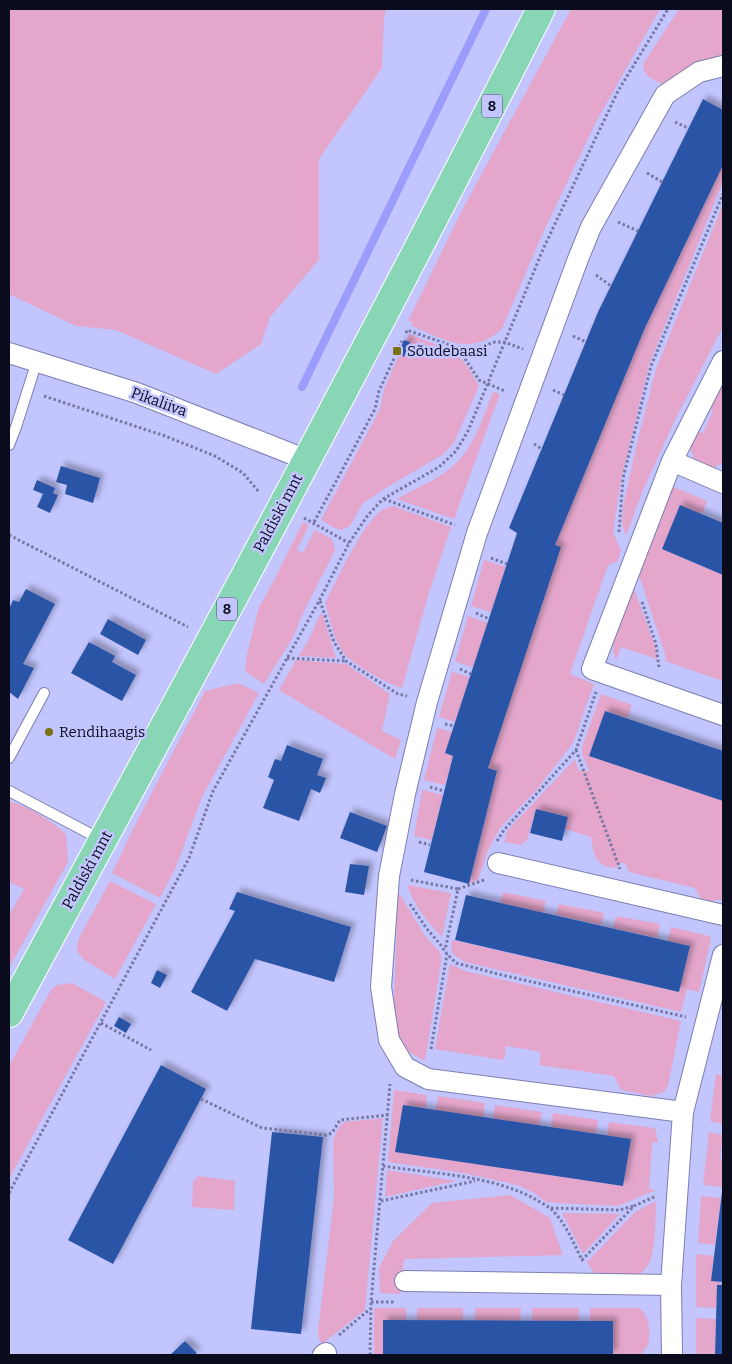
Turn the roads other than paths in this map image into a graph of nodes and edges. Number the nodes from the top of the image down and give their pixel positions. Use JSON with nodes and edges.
{"nodes":[{"id":1,"x":542,"y":9,"type":"edge"},
{"id":2,"x":723,"y":66,"type":"edge"},
{"id":3,"x":9,"y":353,"type":"edge"},
{"id":4,"x":723,"y":361,"type":"edge"},
{"id":5,"x":37,"y":362,"type":"junction"},
{"id":6,"x":9,"y":445,"type":"edge"},
{"id":7,"x":306,"y":460,"type":"junction"},
{"id":8,"x":672,"y":461,"type":"junction"},
{"id":9,"x":723,"y":483,"type":"edge"},
{"id":10,"x":44,"y":693,"type":"dead end"},
{"id":11,"x":723,"y":715,"type":"edge"},
{"id":12,"x":9,"y":758,"type":"edge"},
{"id":13,"x":9,"y":791,"type":"edge"},
{"id":14,"x":103,"y":840,"type":"junction"},
{"id":15,"x":496,"y":854,"type":"road end"},
{"id":16,"x":723,"y":915,"type":"edge"},
{"id":17,"x":723,"y":955,"type":"edge"},
{"id":18,"x":9,"y":1013,"type":"edge"},
{"id":19,"x":683,"y":1112,"type":"junction"},
{"id":20,"x":405,"y":1280,"type":"dead end"},
{"id":21,"x":671,"y":1284,"type":"junction"},
{"id":22,"x":672,"y":1355,"type":"edge"}],
"edges":[{"from":1,"to":7,"type":"main road","name":"Paldiski mnt","number":"8"},
{"from":2,"to":19,"type":"street"},
{"from":3,"to":5,"type":"street","name":"Pikaliiva"},
{"from":4,"to":8,"type":"street"},
{"from":5,"to":6,"type":"lane"},
{"from":5,"to":7,"type":"street","name":"Pikaliiva"},
{"from":7,"to":14,"type":"main road","name":"Paldiski mnt","number":"8"},
{"from":8,"to":9,"type":"street"},
{"from":8,"to":11,"type":"street"},
{"from":10,"to":12,"type":"lane"},
{"from":13,"to":14,"type":"lane"},
{"from":14,"to":18,"type":"main road","name":"Paldiski mnt","number":"8"},
{"from":15,"to":16,"type":"street"},
{"from":17,"to":19,"type":"street"},
{"from":19,"to":21,"type":"street"},
{"from":20,"to":21,"type":"street"},
{"from":21,"to":22,"type":"street"}]}
